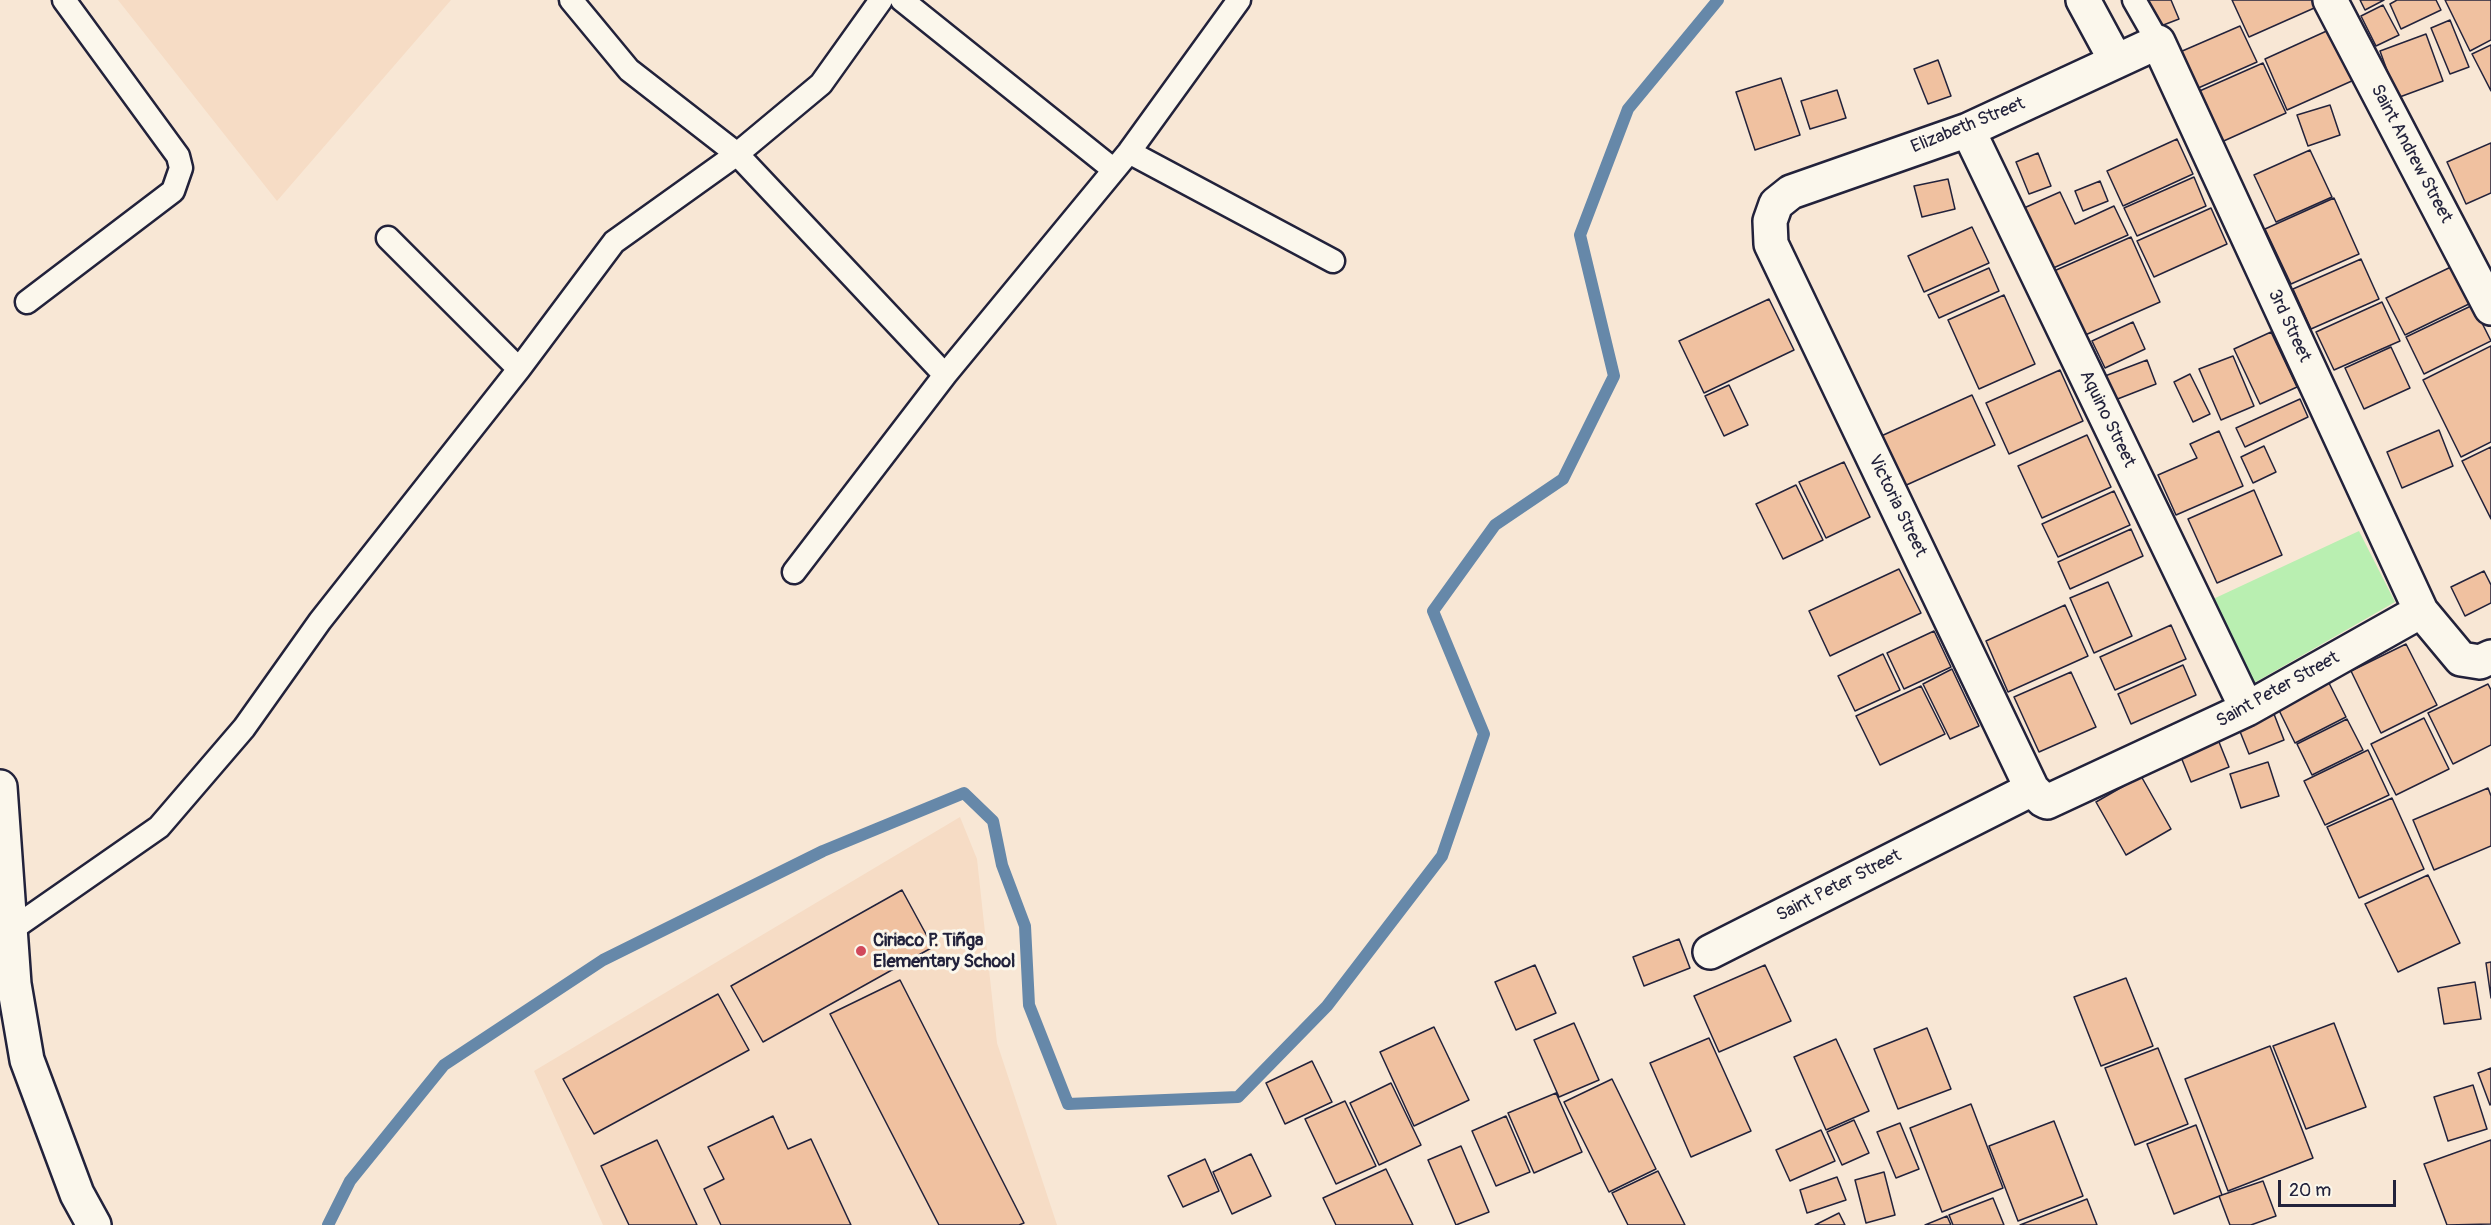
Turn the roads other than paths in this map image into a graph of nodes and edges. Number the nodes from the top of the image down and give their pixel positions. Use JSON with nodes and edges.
{"nodes":[{"id":1,"x":64,"y":0,"type":"edge"},
{"id":2,"x":571,"y":0,"type":"edge"},
{"id":3,"x":880,"y":0,"type":"edge"},
{"id":4,"x":902,"y":0,"type":"edge"},
{"id":5,"x":1239,"y":0,"type":"edge"},
{"id":6,"x":2083,"y":0,"type":"edge"},
{"id":7,"x":2134,"y":0,"type":"edge"},
{"id":8,"x":2330,"y":0,"type":"edge"},
{"id":9,"x":2158,"y":42,"type":"junction"},
{"id":10,"x":2116,"y":61,"type":"junction"},
{"id":11,"x":1968,"y":130,"type":"junction"},
{"id":12,"x":1129,"y":152,"type":"junction"},
{"id":13,"x":737,"y":154,"type":"junction"},
{"id":14,"x":1114,"y":170,"type":"junction"},
{"id":15,"x":1776,"y":204,"type":"joint"},
{"id":16,"x":388,"y":238,"type":"dead end"},
{"id":17,"x":1333,"y":261,"type":"dead end"},
{"id":18,"x":27,"y":302,"type":"dead end"},
{"id":19,"x":2491,"y":308,"type":"edge"},
{"id":20,"x":519,"y":369,"type":"junction"},
{"id":21,"x":945,"y":375,"type":"junction"},
{"id":22,"x":794,"y":572,"type":"dead end"},
{"id":23,"x":2421,"y":611,"type":"junction"},
{"id":24,"x":2491,"y":657,"type":"edge"},
{"id":25,"x":2247,"y":709,"type":"junction"},
{"id":26,"x":0,"y":787,"type":"edge"},
{"id":27,"x":2039,"y":795,"type":"junction"},
{"id":28,"x":6,"y":935,"type":"edge"},
{"id":29,"x":1710,"y":951,"type":"dead end"},
{"id":30,"x":94,"y":1225,"type":"edge"}],
"edges":[{"from":1,"to":18,"type":"lane"},
{"from":2,"to":13,"type":"lane"},
{"from":3,"to":13,"type":"lane"},
{"from":4,"to":14,"type":"lane"},
{"from":5,"to":12,"type":"lane"},
{"from":6,"to":10,"type":"street"},
{"from":7,"to":9,"type":"lane"},
{"from":8,"to":19,"type":"street","name":"Saint Andrew Street"},
{"from":9,"to":10,"type":"street","name":"Elizabeth Street"},
{"from":9,"to":23,"type":"street","name":"3rd Street"},
{"from":10,"to":11,"type":"street","name":"Elizabeth Street"},
{"from":11,"to":15,"type":"street","name":"Elizabeth Street"},
{"from":11,"to":25,"type":"street","name":"Aquino Street"},
{"from":12,"to":14,"type":"lane"},
{"from":12,"to":17,"type":"lane"},
{"from":13,"to":20,"type":"lane"},
{"from":13,"to":21,"type":"lane"},
{"from":14,"to":21,"type":"lane"},
{"from":15,"to":27,"type":"street","name":"Victoria Street"},
{"from":16,"to":20,"type":"lane"},
{"from":20,"to":28,"type":"lane"},
{"from":21,"to":22,"type":"lane"},
{"from":23,"to":24,"type":"street"},
{"from":23,"to":25,"type":"street","name":"Saint Peter Street"},
{"from":25,"to":27,"type":"street","name":"Saint Peter Street"},
{"from":26,"to":28,"type":"street"},
{"from":27,"to":29,"type":"street","name":"Saint Peter Street"},
{"from":28,"to":30,"type":"street"}]}
